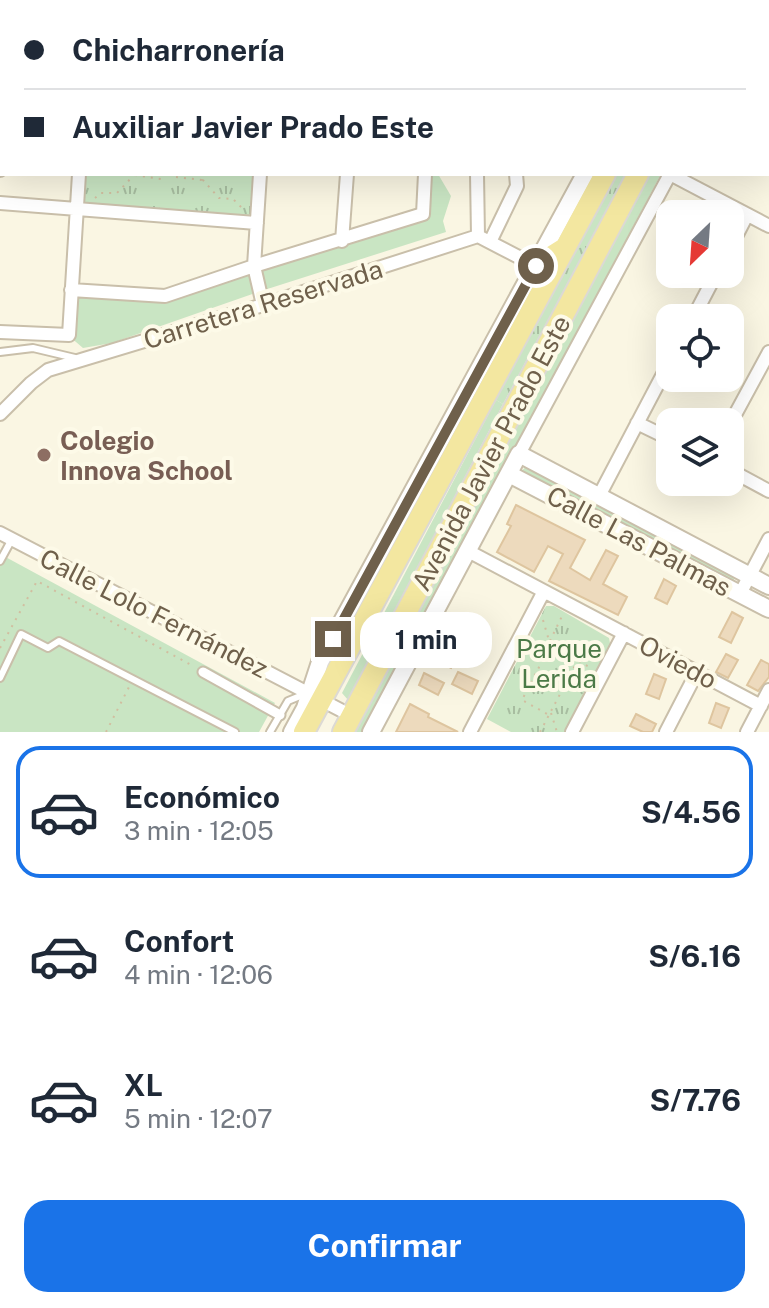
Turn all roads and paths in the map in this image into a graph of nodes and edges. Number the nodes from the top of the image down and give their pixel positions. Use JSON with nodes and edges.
{"nodes":[{"id":1,"x":79,"y":176,"type":"edge"},
{"id":2,"x":133,"y":176,"type":"edge"},
{"id":3,"x":145,"y":176,"type":"edge"},
{"id":4,"x":207,"y":176,"type":"edge"},
{"id":5,"x":260,"y":176,"type":"edge"},
{"id":6,"x":347,"y":176,"type":"edge"},
{"id":7,"x":425,"y":176,"type":"edge"},
{"id":8,"x":477,"y":176,"type":"edge"},
{"id":9,"x":516,"y":176,"type":"edge"},
{"id":10,"x":584,"y":176,"type":"edge"},
{"id":11,"x":604,"y":176,"type":"edge"},
{"id":12,"x":637,"y":176,"type":"edge"},
{"id":13,"x":669,"y":176,"type":"edge"},
{"id":14,"x":674,"y":176,"type":"edge"},
{"id":15,"x":176,"y":177,"type":"dead end"},
{"id":16,"x":161,"y":179,"type":"dead end"},
{"id":17,"x":203,"y":180,"type":"junction"},
{"id":18,"x":90,"y":202,"type":"dead end"},
{"id":19,"x":0,"y":203,"type":"edge"},
{"id":20,"x":77,"y":209,"type":"junction"},
{"id":21,"x":245,"y":212,"type":"dead end"},
{"id":22,"x":747,"y":215,"type":"junction"},
{"id":23,"x":744,"y":221,"type":"edge"},
{"id":24,"x":257,"y":223,"type":"junction"},
{"id":25,"x":769,"y":226,"type":"edge"},
{"id":26,"x":484,"y":239,"type":"junction"},
{"id":27,"x":342,"y":241,"type":"junction"},
{"id":28,"x":566,"y":247,"type":"junction"},
{"id":29,"x":254,"y":266,"type":"junction"},
{"id":30,"x":536,"y":266,"type":"junction"},
{"id":31,"x":71,"y":290,"type":"junction"},
{"id":32,"x":522,"y":293,"type":"junction"},
{"id":33,"x":263,"y":305,"type":"junction"},
{"id":34,"x":520,"y":331,"type":"junction"},
{"id":35,"x":0,"y":332,"type":"edge"},
{"id":36,"x":0,"y":352,"type":"edge"},
{"id":37,"x":769,"y":352,"type":"edge"},
{"id":38,"x":84,"y":359,"type":"junction"},
{"id":39,"x":656,"y":387,"type":"edge"},
{"id":40,"x":739,"y":408,"type":"edge"},
{"id":41,"x":0,"y":414,"type":"edge"},
{"id":42,"x":471,"y":422,"type":"junction"},
{"id":43,"x":637,"y":423,"type":"junction"},
{"id":44,"x":449,"y":425,"type":"junction"},
{"id":45,"x":656,"y":432,"type":"edge"},
{"id":46,"x":519,"y":454,"type":"junction"},
{"id":47,"x":509,"y":474,"type":"junction"},
{"id":48,"x":744,"y":478,"type":"edge"},
{"id":49,"x":769,"y":491,"type":"edge"},
{"id":50,"x":599,"y":496,"type":"junction"},
{"id":51,"x":6,"y":536,"type":"edge"},
{"id":52,"x":769,"y":539,"type":"edge"},
{"id":53,"x":391,"y":551,"type":"junction"},
{"id":54,"x":468,"y":551,"type":"junction"},
{"id":55,"x":0,"y":561,"type":"edge"},
{"id":56,"x":750,"y":576,"type":"junction"},
{"id":57,"x":769,"y":586,"type":"edge"},
{"id":58,"x":740,"y":594,"type":"junction"},
{"id":59,"x":541,"y":597,"type":"junction"},
{"id":60,"x":568,"y":604,"type":"junction"},
{"id":61,"x":769,"y":609,"type":"edge"},
{"id":62,"x":624,"y":633,"type":"junction"},
{"id":63,"x":550,"y":644,"type":"junction"},
{"id":64,"x":0,"y":648,"type":"edge"},
{"id":65,"x":578,"y":660,"type":"junction"},
{"id":66,"x":203,"y":672,"type":"joint"},
{"id":67,"x":697,"y":672,"type":"junction"},
{"id":68,"x":602,"y":675,"type":"junction"},
{"id":69,"x":0,"y":678,"type":"edge"},
{"id":70,"x":133,"y":680,"type":"junction"},
{"id":71,"x":315,"y":696,"type":"junction"},
{"id":72,"x":766,"y":700,"type":"edge"},
{"id":73,"x":550,"y":713,"type":"junction"},
{"id":74,"x":280,"y":715,"type":"junction"},
{"id":75,"x":348,"y":724,"type":"edge"},
{"id":76,"x":106,"y":732,"type":"edge"},
{"id":77,"x":235,"y":732,"type":"edge"},
{"id":78,"x":270,"y":732,"type":"edge"},
{"id":79,"x":292,"y":732,"type":"edge"},
{"id":80,"x":304,"y":732,"type":"edge"},
{"id":81,"x":371,"y":732,"type":"edge"},
{"id":82,"x":470,"y":732,"type":"edge"},
{"id":83,"x":540,"y":732,"type":"edge"},
{"id":84,"x":557,"y":732,"type":"edge"},
{"id":85,"x":572,"y":732,"type":"edge"},
{"id":86,"x":666,"y":732,"type":"edge"},
{"id":87,"x":747,"y":732,"type":"edge"}],
"edges":[{"from":1,"to":20,"type":"street"},
{"from":2,"to":18,"type":"path"},
{"from":3,"to":16,"type":"path"},
{"from":4,"to":17,"type":"path"},
{"from":5,"to":24,"type":"street"},
{"from":6,"to":27,"type":"street"},
{"from":7,"to":27,"type":"street"},
{"from":8,"to":26,"type":"street"},
{"from":9,"to":26,"type":"street"},
{"from":10,"to":30,"type":"street"},
{"from":11,"to":28,"type":"main road","name":"Avenida Javier Prado Este"},
{"from":12,"to":75,"type":"main road","name":"Avenida Javier Prado Este"},
{"from":13,"to":46,"type":"street"},
{"from":14,"to":22,"type":"street"},
{"from":15,"to":17,"type":"path"},
{"from":17,"to":21,"type":"path"},
{"from":19,"to":20,"type":"street"},
{"from":20,"to":24,"type":"street"},
{"from":20,"to":31,"type":"street"},
{"from":22,"to":23,"type":"street"},
{"from":22,"to":25,"type":"street"},
{"from":24,"to":29,"type":"street"},
{"from":26,"to":30,"type":"street"},
{"from":26,"to":33,"type":"street","name":"Carretera Reservada"},
{"from":27,"to":29,"type":"street"},
{"from":28,"to":30,"type":"main road"},
{"from":28,"to":34,"type":"main road","name":"Avenida Javier Prado Este"},
{"from":29,"to":31,"type":"street"},
{"from":29,"to":33,"type":"street"},
{"from":30,"to":32,"type":"street"},
{"from":31,"to":35,"type":"street"},
{"from":32,"to":34,"type":"main road"},
{"from":32,"to":44,"type":"street"},
{"from":33,"to":38,"type":"street","name":"Carretera Reservada"},
{"from":34,"to":42,"type":"main road","name":"Avenida Javier Prado Este"},
{"from":36,"to":38,"type":"lane"},
{"from":37,"to":40,"type":"street"},
{"from":38,"to":41,"type":"street","name":"Carretera Reservada"},
{"from":39,"to":43,"type":"street"},
{"from":42,"to":44,"type":"main road"},
{"from":42,"to":53,"type":"main road","name":"Avenida Javier Prado Este"},
{"from":43,"to":45,"type":"street"},
{"from":43,"to":50,"type":"street"},
{"from":44,"to":53,"type":"street"},
{"from":46,"to":47,"type":"street"},
{"from":46,"to":50,"type":"street","name":"Calle Las Palmas"},
{"from":47,"to":54,"type":"street"},
{"from":47,"to":58,"type":"street","name":"Calle Las Palmas"},
{"from":48,"to":49,"type":"street"},
{"from":50,"to":56,"type":"street","name":"Calle Las Palmas"},
{"from":51,"to":55,"type":"lane"},
{"from":51,"to":71,"type":"street","name":"Calle Lolo Fernández"},
{"from":52,"to":56,"type":"street"},
{"from":53,"to":71,"type":"main road","name":"Avenida Javier Prado Este"},
{"from":54,"to":59,"type":"street","name":"Oviedo"},
{"from":54,"to":81,"type":"street"},
{"from":56,"to":57,"type":"street","name":"Calle Las Palmas"},
{"from":56,"to":58,"type":"street"},
{"from":58,"to":61,"type":"street","name":"Calle Las Palmas"},
{"from":59,"to":60,"type":"street","name":"Oviedo"},
{"from":59,"to":63,"type":"path"},
{"from":59,"to":82,"type":"street"},
{"from":60,"to":62,"type":"street","name":"Oviedo"},
{"from":60,"to":63,"type":"path"},
{"from":62,"to":67,"type":"street","name":"Oviedo"},
{"from":62,"to":68,"type":"street"},
{"from":63,"to":65,"type":"path"},
{"from":63,"to":73,"type":"path"},
{"from":64,"to":66,"type":"path"},
{"from":65,"to":68,"type":"path"},
{"from":65,"to":73,"type":"path"},
{"from":66,"to":74,"type":"street"},
{"from":67,"to":72,"type":"street","name":"Oviedo"},
{"from":67,"to":86,"type":"street"},
{"from":68,"to":85,"type":"street"},
{"from":69,"to":70,"type":"lane"},
{"from":70,"to":76,"type":"path"},
{"from":70,"to":77,"type":"lane"},
{"from":71,"to":74,"type":"lane"},
{"from":71,"to":75,"type":"street"},
{"from":71,"to":79,"type":"street"},
{"from":71,"to":80,"type":"main road","name":"Avenida Javier Prado Este"},
{"from":72,"to":87,"type":"street"},
{"from":73,"to":83,"type":"path"},
{"from":73,"to":84,"type":"path"},
{"from":74,"to":78,"type":"lane"}]}
